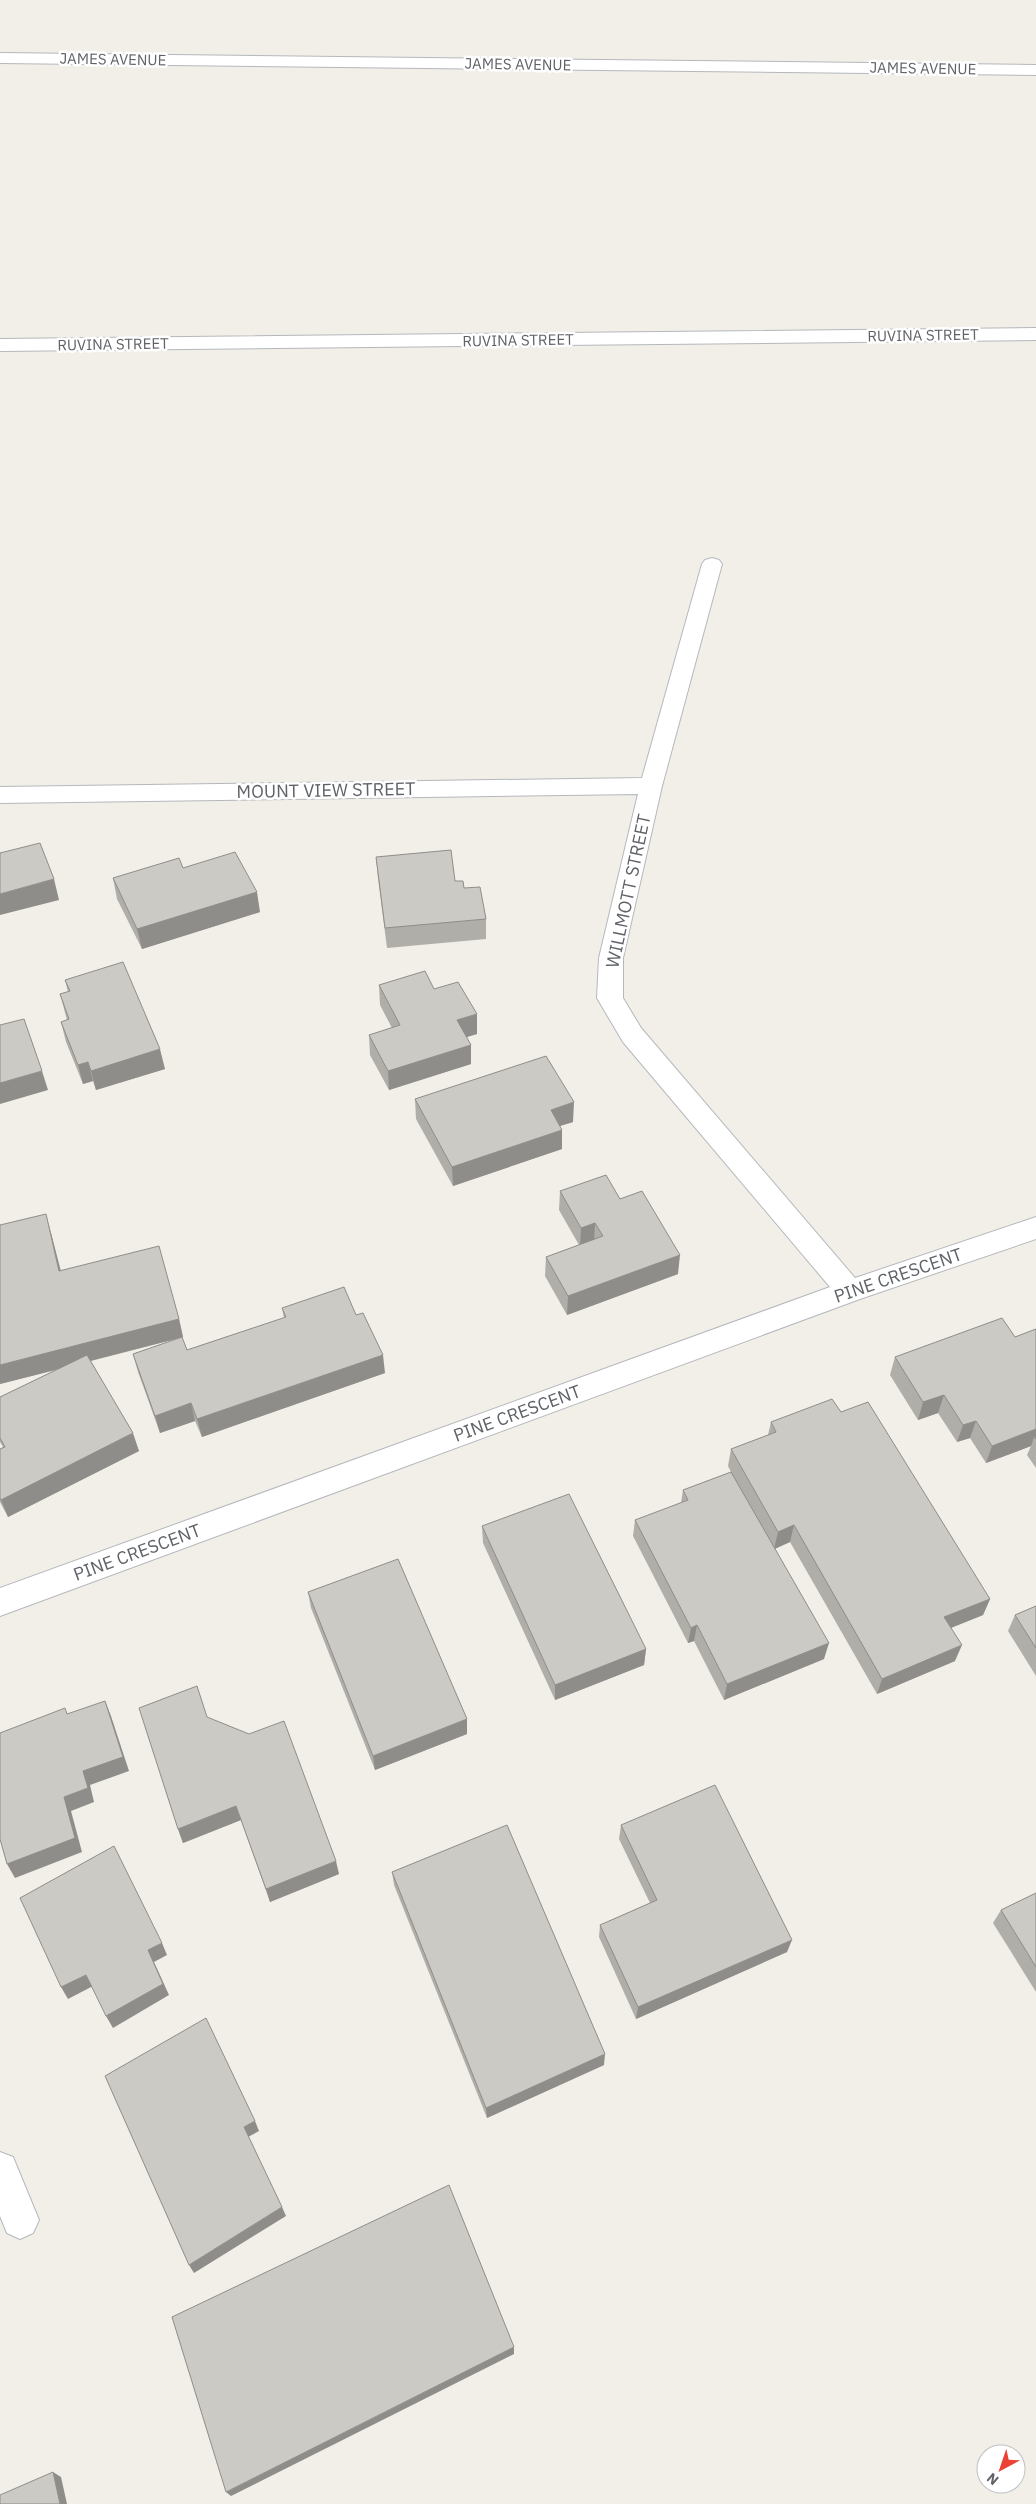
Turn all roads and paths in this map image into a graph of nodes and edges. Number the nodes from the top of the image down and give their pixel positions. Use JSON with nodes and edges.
{"nodes":[{"id":1,"x":0,"y":58,"type":"edge"},
{"id":2,"x":1036,"y":70,"type":"edge"},
{"id":3,"x":1036,"y":334,"type":"edge"},
{"id":4,"x":0,"y":345,"type":"edge"},
{"id":5,"x":712,"y":564,"type":"dead end"},
{"id":6,"x":651,"y":786,"type":"junction"},
{"id":7,"x":0,"y":795,"type":"edge"},
{"id":8,"x":1036,"y":1228,"type":"edge"},
{"id":9,"x":850,"y":1291,"type":"junction"},
{"id":10,"x":0,"y":1602,"type":"edge"},
{"id":11,"x":0,"y":2170,"type":"edge"},
{"id":12,"x":20,"y":2220,"type":"dead end"}],
"edges":[{"from":1,"to":2,"type":"street","name":"JAMES AVENUE"},
{"from":3,"to":4,"type":"street","name":"RUVINA STREET"},
{"from":5,"to":6,"type":"street","name":"WILLMOTT STREET"},
{"from":6,"to":7,"type":"street","name":"MOUNT VIEW STREET"},
{"from":6,"to":9,"type":"street","name":"WILLMOTT STREET"},
{"from":8,"to":9,"type":"street","name":"PINE CRESCENT"},
{"from":9,"to":10,"type":"street","name":"PINE CRESCENT"},
{"from":11,"to":12,"type":"street"}]}
